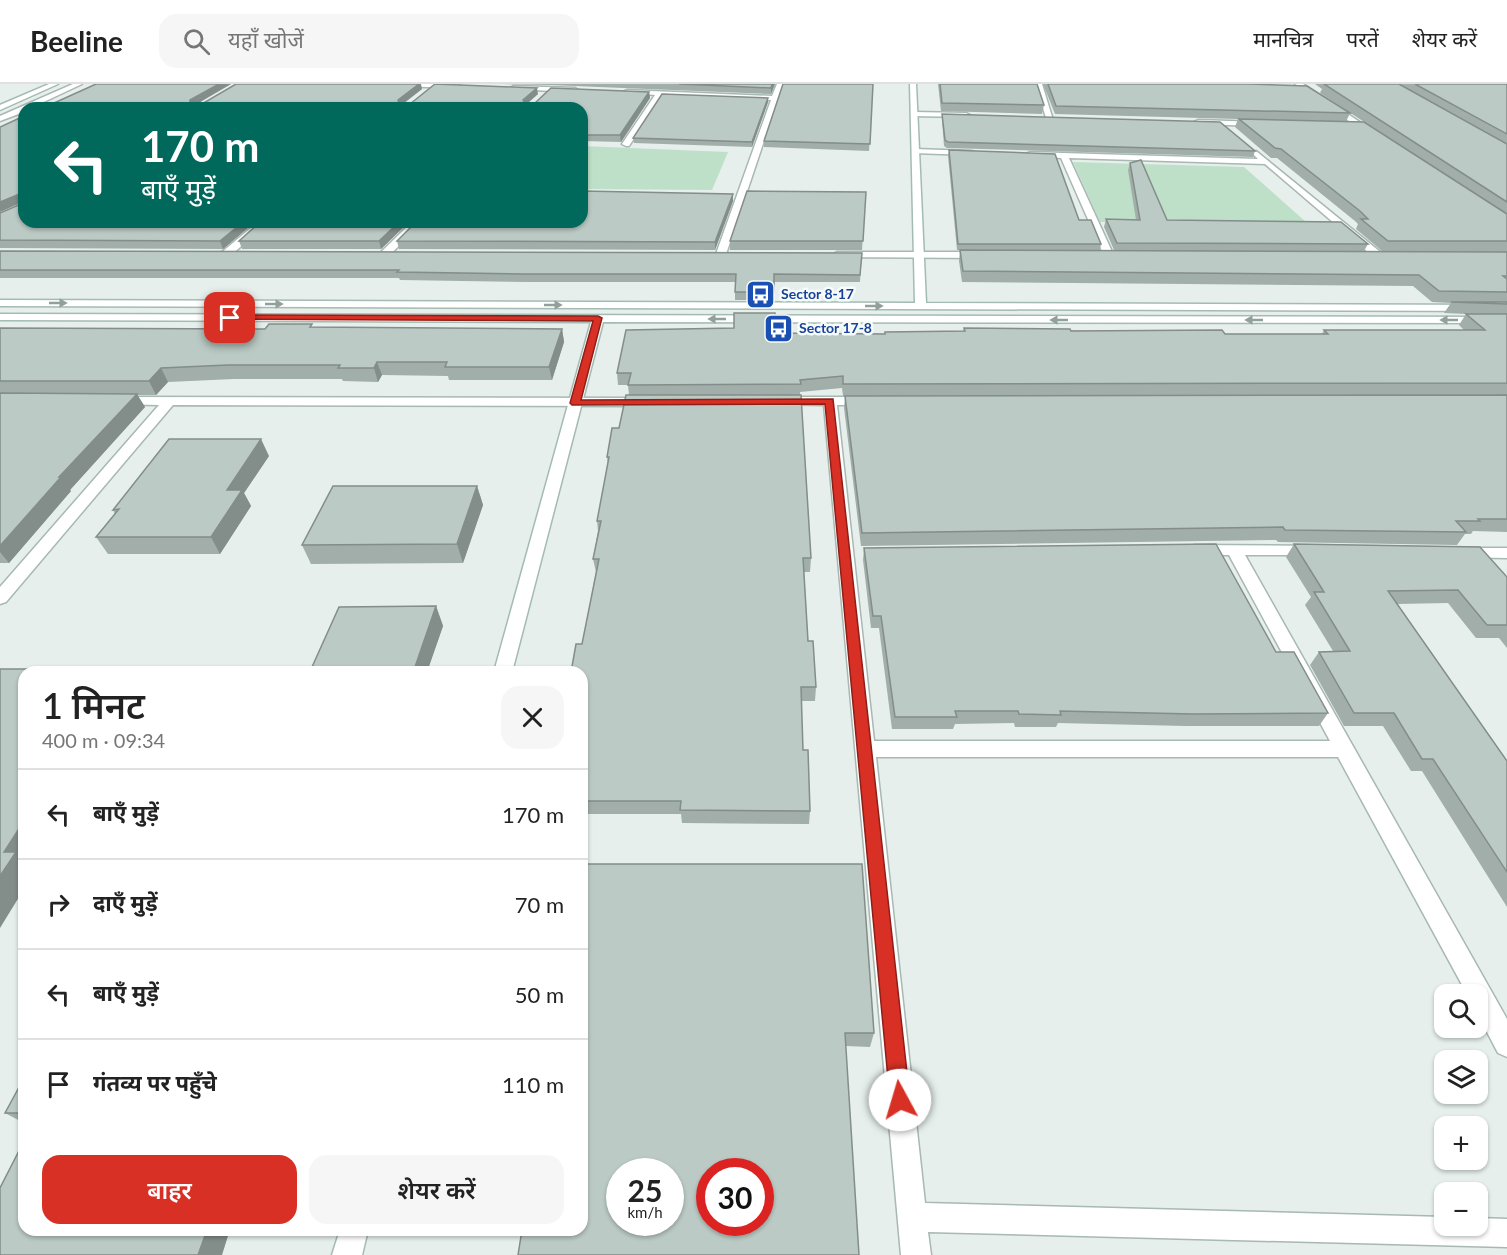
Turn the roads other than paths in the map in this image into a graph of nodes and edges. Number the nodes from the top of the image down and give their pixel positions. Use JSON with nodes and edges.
{"nodes":[{"id":1,"x":55,"y":84,"type":"edge"},
{"id":2,"x":80,"y":84,"type":"edge"},
{"id":3,"x":395,"y":84,"type":"edge"},
{"id":4,"x":780,"y":84,"type":"edge"},
{"id":5,"x":913,"y":84,"type":"edge"},
{"id":6,"x":1039,"y":84,"type":"edge"},
{"id":7,"x":435,"y":85,"type":"edge"},
{"id":8,"x":469,"y":86,"type":"edge"},
{"id":9,"x":504,"y":87,"type":"edge"},
{"id":10,"x":1297,"y":87,"type":"edge"},
{"id":11,"x":550,"y":89,"type":"junction"},
{"id":12,"x":582,"y":90,"type":"edge"},
{"id":13,"x":615,"y":92,"type":"edge"},
{"id":14,"x":659,"y":94,"type":"junction"},
{"id":15,"x":543,"y":95,"type":"edge"},
{"id":16,"x":420,"y":96,"type":"edge"},
{"id":17,"x":775,"y":98,"type":"junction"},
{"id":18,"x":39,"y":102,"type":"edge"},
{"id":19,"x":0,"y":108,"type":"edge"},
{"id":20,"x":18,"y":111,"type":"edge"},
{"id":21,"x":914,"y":114,"type":"junction"},
{"id":22,"x":971,"y":115,"type":"edge"},
{"id":23,"x":1039,"y":117,"type":"edge"},
{"id":24,"x":1050,"y":118,"type":"junction"},
{"id":25,"x":1062,"y":118,"type":"edge"},
{"id":26,"x":0,"y":119,"type":"edge"},
{"id":27,"x":1187,"y":122,"type":"edge"},
{"id":28,"x":1221,"y":123,"type":"junction"},
{"id":29,"x":1268,"y":124,"type":"edge"},
{"id":30,"x":1351,"y":126,"type":"edge"},
{"id":31,"x":1362,"y":127,"type":"junction"},
{"id":32,"x":1230,"y":130,"type":"edge"},
{"id":33,"x":1382,"y":140,"type":"edge"},
{"id":34,"x":626,"y":144,"type":"dead end"},
{"id":35,"x":1247,"y":146,"type":"edge"},
{"id":36,"x":915,"y":151,"type":"junction"},
{"id":37,"x":984,"y":153,"type":"edge"},
{"id":38,"x":1018,"y":154,"type":"edge"},
{"id":39,"x":1064,"y":155,"type":"junction"},
{"id":40,"x":1265,"y":162,"type":"junction"},
{"id":41,"x":730,"y":195,"type":"edge"},
{"id":42,"x":741,"y":196,"type":"junction"},
{"id":43,"x":257,"y":228,"type":"edge"},
{"id":44,"x":410,"y":228,"type":"edge"},
{"id":45,"x":214,"y":254,"type":"edge"},
{"id":46,"x":226,"y":254,"type":"junction"},
{"id":47,"x":250,"y":254,"type":"edge"},
{"id":48,"x":710,"y":254,"type":"edge"},
{"id":49,"x":721,"y":254,"type":"junction"},
{"id":50,"x":733,"y":254,"type":"edge"},
{"id":51,"x":396,"y":255,"type":"edge"},
{"id":52,"x":826,"y":255,"type":"edge"},
{"id":53,"x":919,"y":255,"type":"junction"},
{"id":54,"x":990,"y":255,"type":"edge"},
{"id":55,"x":1097,"y":256,"type":"edge"},
{"id":56,"x":1108,"y":256,"type":"junction"},
{"id":57,"x":1120,"y":256,"type":"edge"},
{"id":58,"x":1368,"y":257,"type":"edge"},
{"id":59,"x":1380,"y":257,"type":"junction"},
{"id":60,"x":1391,"y":257,"type":"edge"},
{"id":61,"x":0,"y":303,"type":"edge"},
{"id":62,"x":921,"y":306,"type":"junction"},
{"id":63,"x":1507,"y":308,"type":"edge"},
{"id":64,"x":0,"y":317,"type":"edge"},
{"id":65,"x":598,"y":318,"type":"junction"},
{"id":66,"x":1507,"y":320,"type":"edge"},
{"id":67,"x":101,"y":401,"type":"edge"},
{"id":68,"x":169,"y":401,"type":"junction"},
{"id":69,"x":830,"y":401,"type":"junction"},
{"id":70,"x":877,"y":401,"type":"edge"},
{"id":71,"x":656,"y":402,"type":"edge"},
{"id":72,"x":760,"y":402,"type":"edge"},
{"id":73,"x":575,"y":403,"type":"junction"},
{"id":74,"x":1234,"y":549,"type":"junction"},
{"id":75,"x":1175,"y":550,"type":"edge"},
{"id":76,"x":1329,"y":551,"type":"edge"},
{"id":77,"x":1447,"y":552,"type":"edge"},
{"id":78,"x":1482,"y":553,"type":"junction"},
{"id":79,"x":1507,"y":553,"type":"edge"},
{"id":80,"x":1495,"y":567,"type":"edge"},
{"id":81,"x":7,"y":582,"type":"edge"},
{"id":82,"x":0,"y":598,"type":"edge"},
{"id":83,"x":505,"y":666,"type":"edge"},
{"id":84,"x":865,"y":749,"type":"junction"},
{"id":85,"x":1344,"y":749,"type":"junction"},
{"id":86,"x":1507,"y":1044,"type":"edge"},
{"id":87,"x":912,"y":1217,"type":"junction"},
{"id":88,"x":1507,"y":1233,"type":"edge"},
{"id":89,"x":352,"y":1236,"type":"edge"},
{"id":90,"x":347,"y":1255,"type":"edge"},
{"id":91,"x":916,"y":1255,"type":"edge"}],
"edges":[{"from":1,"to":19,"type":"street"},
{"from":2,"to":18,"type":"street"},
{"from":3,"to":7,"type":"street"},
{"from":4,"to":17,"type":"street"},
{"from":5,"to":21,"type":"street"},
{"from":6,"to":24,"type":"street"},
{"from":7,"to":8,"type":"street"},
{"from":7,"to":16,"type":"street"},
{"from":9,"to":11,"type":"street"},
{"from":10,"to":31,"type":"street"},
{"from":11,"to":12,"type":"street"},
{"from":11,"to":15,"type":"street"},
{"from":13,"to":14,"type":"street"},
{"from":14,"to":17,"type":"street"},
{"from":14,"to":34,"type":"street"},
{"from":17,"to":42,"type":"street"},
{"from":20,"to":26,"type":"street"},
{"from":21,"to":22,"type":"street"},
{"from":21,"to":36,"type":"street"},
{"from":23,"to":24,"type":"street"},
{"from":24,"to":25,"type":"street"},
{"from":27,"to":28,"type":"street"},
{"from":28,"to":29,"type":"street"},
{"from":28,"to":32,"type":"street"},
{"from":30,"to":31,"type":"street"},
{"from":31,"to":33,"type":"street"},
{"from":35,"to":40,"type":"street"},
{"from":36,"to":37,"type":"street"},
{"from":36,"to":53,"type":"street"},
{"from":38,"to":39,"type":"street"},
{"from":39,"to":40,"type":"street"},
{"from":39,"to":56,"type":"street"},
{"from":40,"to":59,"type":"street"},
{"from":41,"to":42,"type":"street"},
{"from":42,"to":49,"type":"street"},
{"from":43,"to":46,"type":"street"},
{"from":44,"to":51,"type":"street"},
{"from":45,"to":46,"type":"street"},
{"from":46,"to":47,"type":"street"},
{"from":48,"to":49,"type":"street"},
{"from":49,"to":50,"type":"street"},
{"from":52,"to":53,"type":"street"},
{"from":53,"to":54,"type":"street"},
{"from":53,"to":62,"type":"street"},
{"from":55,"to":56,"type":"street"},
{"from":56,"to":57,"type":"street"},
{"from":58,"to":59,"type":"street"},
{"from":59,"to":60,"type":"street"},
{"from":61,"to":62,"type":"street","one_way":true},
{"from":62,"to":63,"type":"street"},
{"from":64,"to":65,"type":"street"},
{"from":66,"to":65,"type":"street","one_way":true},
{"from":65,"to":73,"type":"street"},
{"from":67,"to":68,"type":"street"},
{"from":68,"to":73,"type":"street"},
{"from":68,"to":81,"type":"street"},
{"from":69,"to":70,"type":"street"},
{"from":69,"to":72,"type":"street"},
{"from":69,"to":84,"type":"street"},
{"from":71,"to":73,"type":"street"},
{"from":73,"to":83,"type":"street"},
{"from":74,"to":75,"type":"street"},
{"from":74,"to":76,"type":"street"},
{"from":74,"to":85,"type":"street"},
{"from":77,"to":78,"type":"street"},
{"from":78,"to":79,"type":"street"},
{"from":78,"to":80,"type":"street"},
{"from":81,"to":82,"type":"street"},
{"from":84,"to":85,"type":"street"},
{"from":84,"to":87,"type":"street"},
{"from":85,"to":86,"type":"street"},
{"from":87,"to":88,"type":"street"},
{"from":87,"to":91,"type":"street"},
{"from":89,"to":90,"type":"street"}]}
